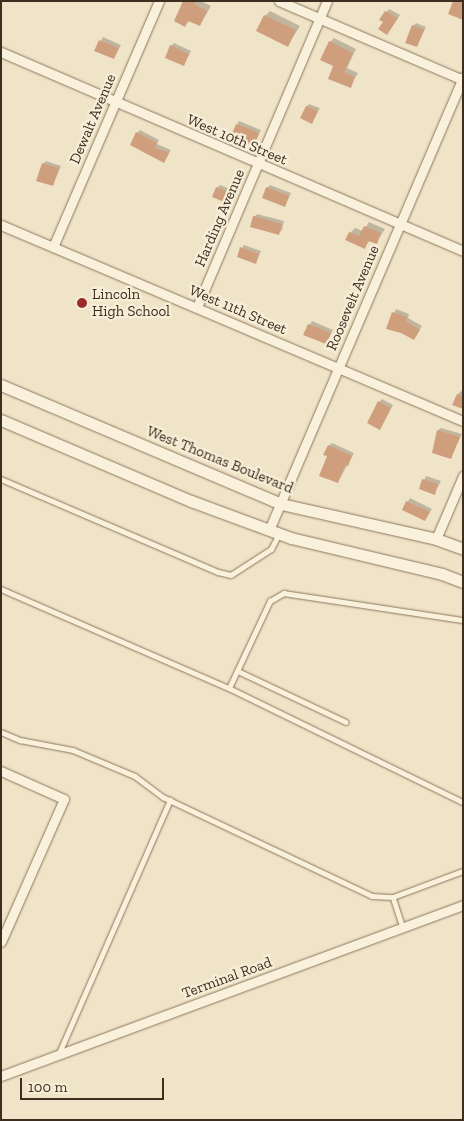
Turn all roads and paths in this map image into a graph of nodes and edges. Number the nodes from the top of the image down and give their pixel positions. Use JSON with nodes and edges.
{"nodes":[{"id":1,"x":159,"y":1,"type":"edge"},
{"id":2,"x":279,"y":1,"type":"edge"},
{"id":3,"x":328,"y":1,"type":"edge"},
{"id":4,"x":320,"y":19,"type":"junction"},
{"id":5,"x":1,"y":52,"type":"edge"},
{"id":6,"x":462,"y":79,"type":"edge"},
{"id":7,"x":116,"y":102,"type":"junction"},
{"id":8,"x":258,"y":164,"type":"junction"},
{"id":9,"x":400,"y":224,"type":"junction"},
{"id":10,"x":1,"y":225,"type":"edge"},
{"id":11,"x":53,"y":247,"type":"junction"},
{"id":12,"x":463,"y":251,"type":"edge"},
{"id":13,"x":196,"y":308,"type":"junction"},
{"id":14,"x":338,"y":368,"type":"junction"},
{"id":15,"x":1,"y":385,"type":"edge"},
{"id":16,"x":1,"y":420,"type":"edge"},
{"id":17,"x":463,"y":421,"type":"edge"},
{"id":18,"x":463,"y":476,"type":"edge"},
{"id":19,"x":1,"y":479,"type":"edge"},
{"id":20,"x":281,"y":504,"type":"junction"},
{"id":21,"x":274,"y":531,"type":"junction"},
{"id":22,"x":436,"y":539,"type":"junction"},
{"id":23,"x":463,"y":550,"type":"edge"},
{"id":24,"x":463,"y":582,"type":"edge"},
{"id":25,"x":1,"y":589,"type":"edge"},
{"id":26,"x":463,"y":620,"type":"edge"},
{"id":27,"x":238,"y":671,"type":"junction"},
{"id":28,"x":229,"y":688,"type":"junction"},
{"id":29,"x":346,"y":722,"type":"dead end"},
{"id":30,"x":1,"y":732,"type":"edge"},
{"id":31,"x":1,"y":771,"type":"edge"},
{"id":32,"x":170,"y":800,"type":"junction"},
{"id":33,"x":463,"y":802,"type":"edge"},
{"id":34,"x":463,"y":871,"type":"edge"},
{"id":35,"x":393,"y":897,"type":"junction"},
{"id":36,"x":463,"y":905,"type":"edge"},
{"id":37,"x":403,"y":927,"type":"junction"},
{"id":38,"x":1,"y":942,"type":"edge"},
{"id":39,"x":59,"y":1055,"type":"junction"},
{"id":40,"x":1,"y":1076,"type":"edge"}],
"edges":[{"from":1,"to":7,"type":"street","name":"Dewalt Avenue"},
{"from":2,"to":4,"type":"street"},
{"from":3,"to":4,"type":"street","name":"Harding Avenue"},
{"from":4,"to":6,"type":"street"},
{"from":4,"to":8,"type":"street","name":"Harding Avenue"},
{"from":5,"to":7,"type":"street","name":"West 10th Street"},
{"from":6,"to":9,"type":"street","name":"Roosevelt Avenue"},
{"from":7,"to":8,"type":"street","name":"West 10th Street"},
{"from":7,"to":11,"type":"street","name":"Dewalt Avenue"},
{"from":8,"to":9,"type":"street","name":"West 10th Street"},
{"from":8,"to":13,"type":"street","name":"Harding Avenue"},
{"from":9,"to":12,"type":"street","name":"West 10th Street"},
{"from":9,"to":14,"type":"street","name":"Roosevelt Avenue"},
{"from":10,"to":11,"type":"street","name":"West 11th Street"},
{"from":11,"to":13,"type":"street","name":"West 11th Street"},
{"from":13,"to":14,"type":"street","name":"West 11th Street"},
{"from":14,"to":17,"type":"street","name":"West 11th Street"},
{"from":14,"to":20,"type":"street","name":"Roosevelt Avenue"},
{"from":15,"to":20,"type":"street","name":"West Thomas Boulevard"},
{"from":16,"to":21,"type":"street"},
{"from":18,"to":22,"type":"street"},
{"from":19,"to":21,"type":"lane"},
{"from":20,"to":21,"type":"street","name":"Roosevelt Avenue"},
{"from":20,"to":22,"type":"street","name":"West Thomas Boulevard"},
{"from":21,"to":24,"type":"street"},
{"from":22,"to":23,"type":"street","name":"West Thomas Boulevard"},
{"from":25,"to":28,"type":"lane"},
{"from":26,"to":27,"type":"lane"},
{"from":27,"to":28,"type":"lane"},
{"from":27,"to":29,"type":"lane"},
{"from":28,"to":33,"type":"lane"},
{"from":30,"to":32,"type":"lane"},
{"from":31,"to":38,"type":"street"},
{"from":32,"to":35,"type":"lane"},
{"from":32,"to":39,"type":"lane"},
{"from":34,"to":35,"type":"lane"},
{"from":35,"to":37,"type":"lane"},
{"from":36,"to":37,"type":"street","name":"Terminal Road"},
{"from":37,"to":39,"type":"street","name":"Terminal Road"},
{"from":39,"to":40,"type":"street","name":"Terminal Road"}]}
